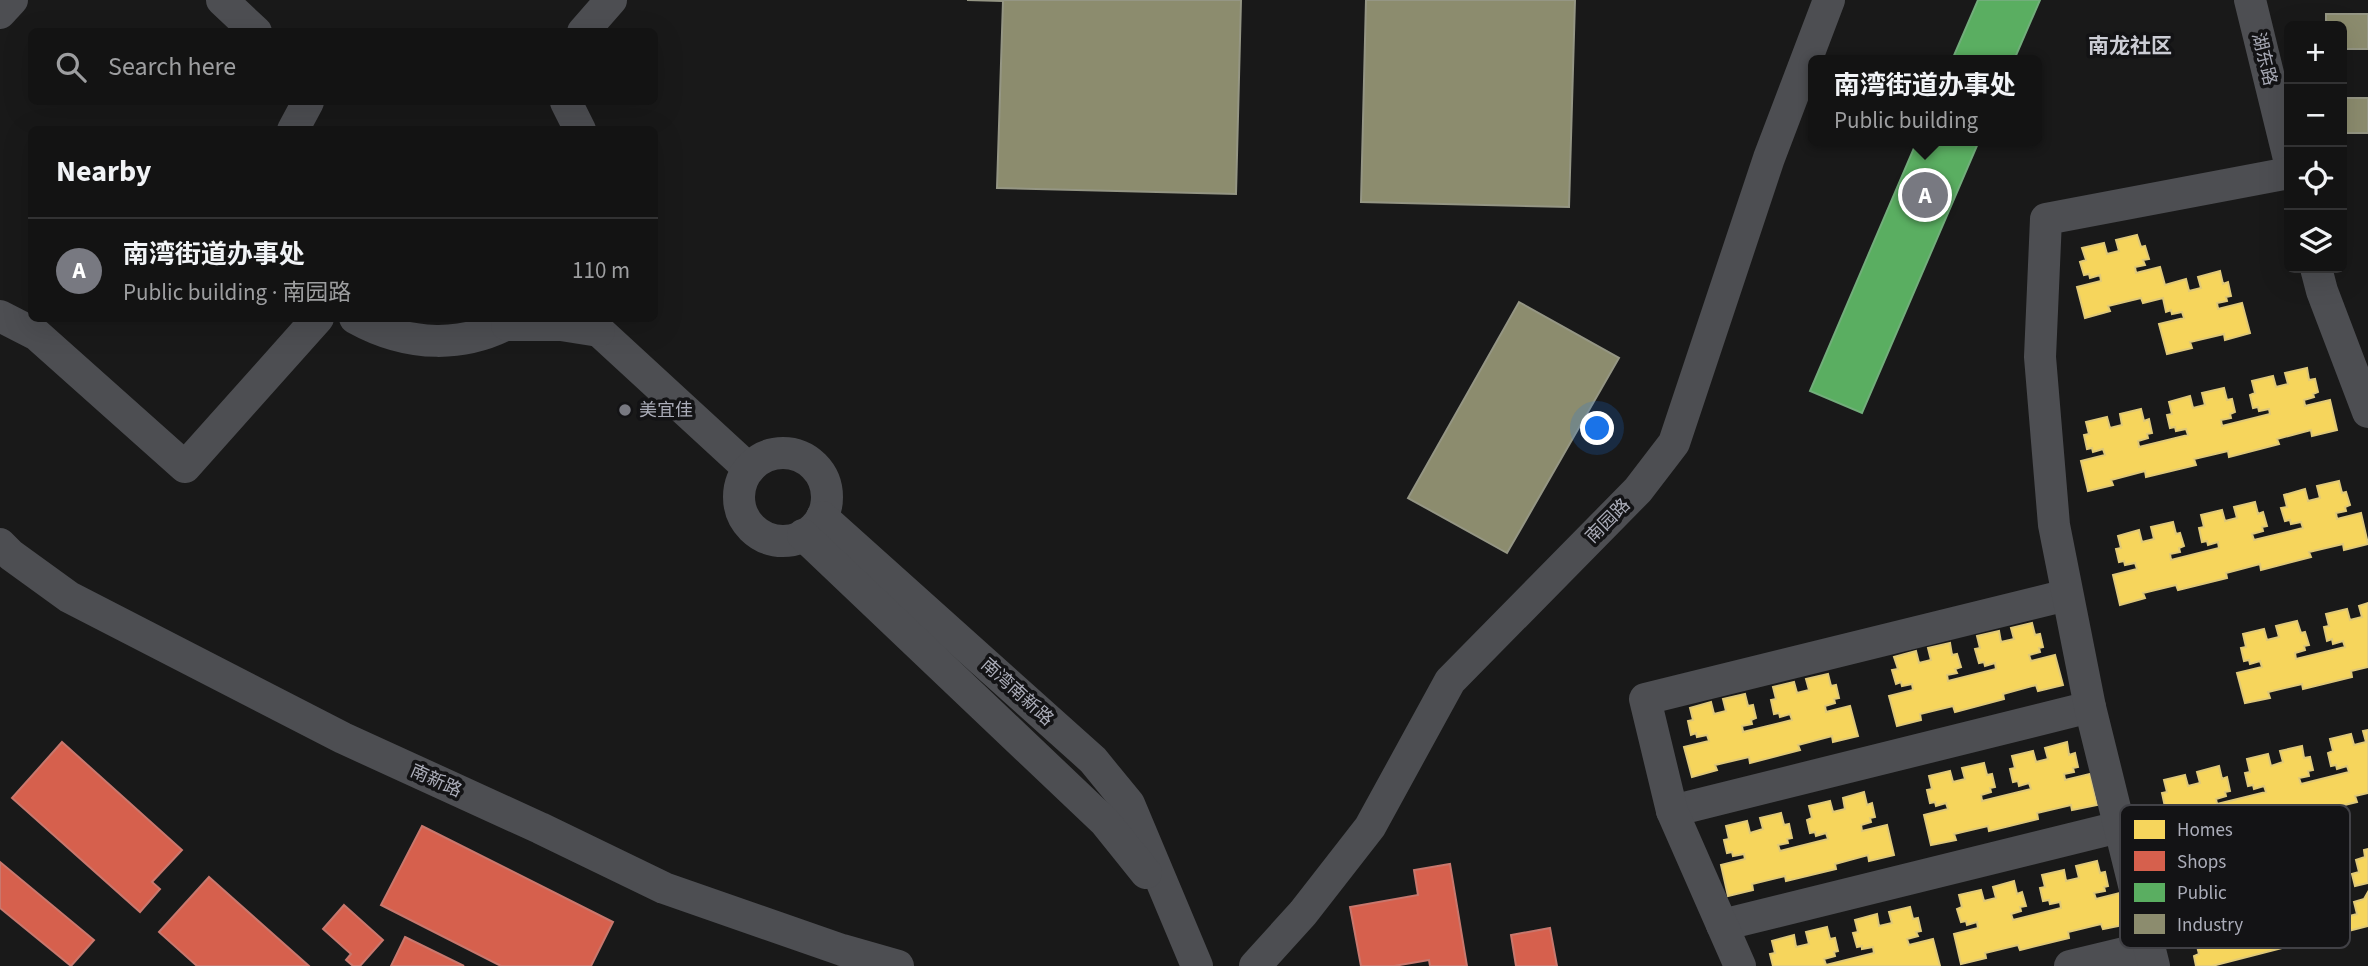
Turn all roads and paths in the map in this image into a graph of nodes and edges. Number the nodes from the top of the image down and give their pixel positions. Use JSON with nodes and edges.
{"nodes":[{"id":1,"x":12,"y":0,"type":"edge"},
{"id":2,"x":222,"y":0,"type":"edge"},
{"id":3,"x":611,"y":0,"type":"edge"},
{"id":4,"x":1829,"y":0,"type":"edge"},
{"id":5,"x":2250,"y":0,"type":"edge"},
{"id":6,"x":0,"y":13,"type":"edge"},
{"id":7,"x":252,"y":28,"type":"edge"},
{"id":8,"x":586,"y":28,"type":"edge"},
{"id":9,"x":1808,"y":55,"type":"edge"},
{"id":10,"x":1808,"y":55,"type":"edge"},
{"id":11,"x":306,"y":105,"type":"edge"},
{"id":12,"x":568,"y":105,"type":"edge"},
{"id":13,"x":295,"y":126,"type":"edge"},
{"id":14,"x":578,"y":126,"type":"edge"},
{"id":15,"x":2286,"y":147,"type":"edge"},
{"id":16,"x":2284,"y":174,"type":"edge"},
{"id":17,"x":2317,"y":273,"type":"edge"},
{"id":18,"x":0,"y":316,"type":"edge"},
{"id":19,"x":314,"y":322,"type":"edge"},
{"id":20,"x":362,"y":322,"type":"edge"},
{"id":21,"x":512,"y":322,"type":"edge"},
{"id":22,"x":597,"y":325,"type":"edge"},
{"id":23,"x":2368,"y":412,"type":"edge"},
{"id":24,"x":749,"y":469,"type":"junction"},
{"id":25,"x":812,"y":526,"type":"junction"},
{"id":26,"x":0,"y":544,"type":"edge"},
{"id":27,"x":2067,"y":595,"type":"junction"},
{"id":28,"x":2090,"y":707,"type":"junction"},
{"id":29,"x":1672,"y":811,"type":"junction"},
{"id":30,"x":2119,"y":827,"type":"junction"},
{"id":31,"x":2120,"y":831,"type":"edge"},
{"id":32,"x":1722,"y":925,"type":"junction"},
{"id":33,"x":2152,"y":956,"type":"edge"},
{"id":34,"x":898,"y":966,"type":"edge"},
{"id":35,"x":1196,"y":966,"type":"edge"},
{"id":36,"x":1255,"y":966,"type":"edge"},
{"id":37,"x":1740,"y":966,"type":"edge"},
{"id":38,"x":2070,"y":966,"type":"edge"}],
"edges":[{"from":1,"to":6,"type":"street"},
{"from":2,"to":7,"type":"street"},
{"from":3,"to":8,"type":"street"},
{"from":4,"to":9,"type":"street","name":"南园路"},
{"from":5,"to":15,"type":"street","name":"湖东路"},
{"from":10,"to":36,"type":"street","name":"南园路"},
{"from":11,"to":13,"type":"street"},
{"from":12,"to":14,"type":"street"},
{"from":16,"to":27,"type":"street"},
{"from":17,"to":23,"type":"street"},
{"from":18,"to":19,"type":"street"},
{"from":20,"to":21,"type":"street"},
{"from":21,"to":22,"type":"street"},
{"from":22,"to":24,"type":"street"},
{"from":24,"to":25,"type":"street"},
{"from":24,"to":25,"type":"street"},
{"from":25,"to":35,"type":"street","name":"南湾南新路"},
{"from":26,"to":34,"type":"street","name":"南新路"},
{"from":27,"to":28,"type":"street"},
{"from":27,"to":29,"type":"street"},
{"from":28,"to":29,"type":"street"},
{"from":28,"to":30,"type":"street"},
{"from":29,"to":32,"type":"street"},
{"from":30,"to":31,"type":"street"},
{"from":30,"to":32,"type":"street"},
{"from":32,"to":37,"type":"street"},
{"from":33,"to":38,"type":"street"}]}
